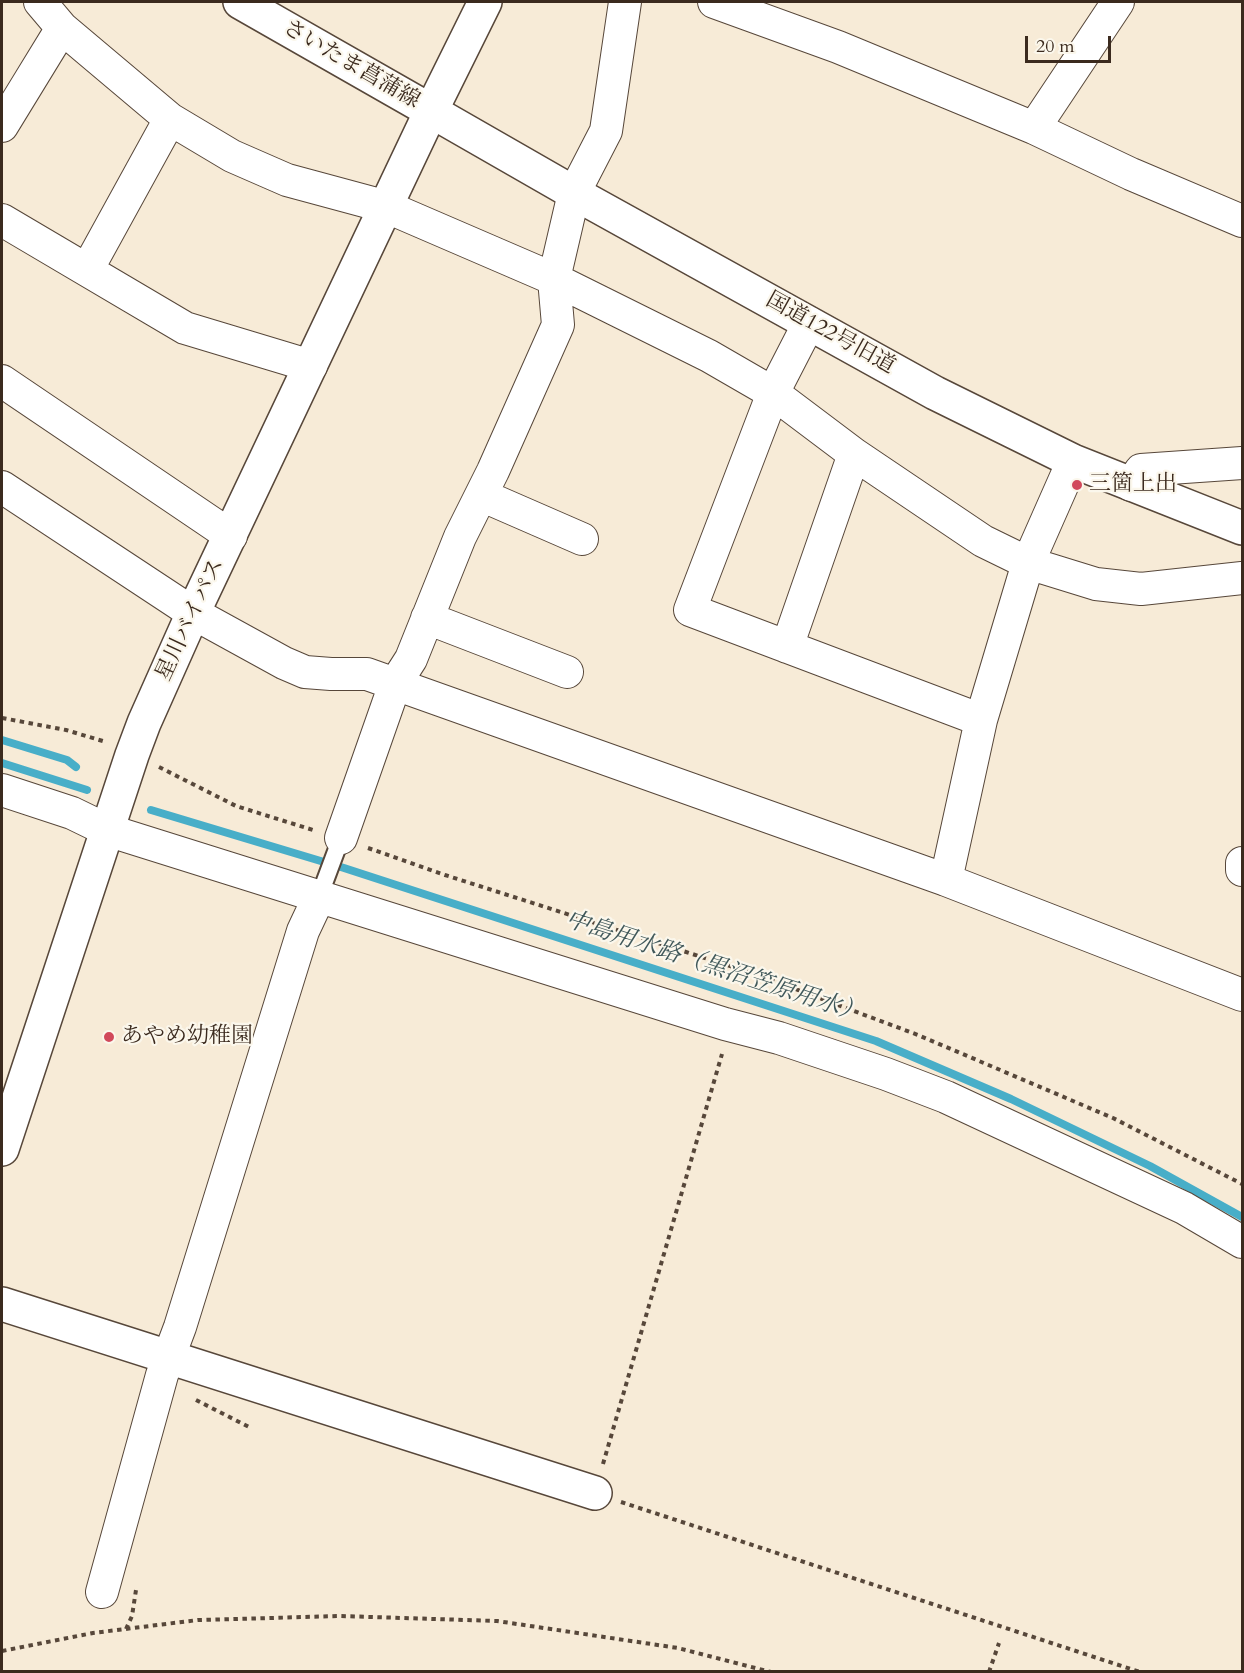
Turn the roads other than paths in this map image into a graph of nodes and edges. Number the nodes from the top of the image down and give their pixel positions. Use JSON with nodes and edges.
{"nodes":[{"id":1,"x":40,"y":2,"type":"edge"},
{"id":2,"x":240,"y":2,"type":"edge"},
{"id":3,"x":485,"y":2,"type":"edge"},
{"id":4,"x":626,"y":2,"type":"edge"},
{"id":5,"x":714,"y":2,"type":"edge"},
{"id":6,"x":1118,"y":2,"type":"edge"},
{"id":7,"x":62,"y":28,"type":"junction"},
{"id":8,"x":431,"y":111,"type":"junction"},
{"id":9,"x":170,"y":119,"type":"junction"},
{"id":10,"x":2,"y":126,"type":"edge"},
{"id":11,"x":1034,"y":128,"type":"junction"},
{"id":12,"x":574,"y":193,"type":"junction"},
{"id":13,"x":387,"y":207,"type":"junction"},
{"id":14,"x":2,"y":220,"type":"edge"},
{"id":15,"x":1242,"y":221,"type":"edge"},
{"id":16,"x":87,"y":270,"type":"junction"},
{"id":17,"x":554,"y":279,"type":"junction"},
{"id":18,"x":809,"y":322,"type":"junction"},
{"id":19,"x":311,"y":366,"type":"junction"},
{"id":20,"x":2,"y":381,"type":"edge"},
{"id":21,"x":773,"y":393,"type":"junction"},
{"id":22,"x":854,"y":454,"type":"junction"},
{"id":23,"x":1073,"y":461,"type":"junction"},
{"id":24,"x":1242,"y":464,"type":"edge"},
{"id":25,"x":1131,"y":485,"type":"junction"},
{"id":26,"x":2,"y":487,"type":"edge"},
{"id":27,"x":481,"y":495,"type":"junction"},
{"id":28,"x":1242,"y":528,"type":"edge"},
{"id":29,"x":231,"y":536,"type":"junction"},
{"id":30,"x":582,"y":539,"type":"dead end"},
{"id":31,"x":1028,"y":563,"type":"junction"},
{"id":32,"x":1242,"y":578,"type":"edge"},
{"id":33,"x":193,"y":613,"type":"junction"},
{"id":34,"x":427,"y":618,"type":"junction"},
{"id":35,"x":787,"y":647,"type":"junction"},
{"id":36,"x":567,"y":672,"type":"dead end"},
{"id":37,"x":395,"y":684,"type":"junction"},
{"id":38,"x":981,"y":720,"type":"junction"},
{"id":39,"x":2,"y":790,"type":"edge"},
{"id":40,"x":107,"y":830,"type":"junction"},
{"id":41,"x":340,"y":841,"type":"joint"},
{"id":42,"x":1242,"y":863,"type":"edge"},
{"id":43,"x":1242,"y":870,"type":"edge"},
{"id":44,"x":946,"y":880,"type":"junction"},
{"id":45,"x":322,"y":889,"type":"junction"},
{"id":46,"x":1242,"y":995,"type":"edge"},
{"id":47,"x":2,"y":1149,"type":"edge"},
{"id":48,"x":1242,"y":1242,"type":"edge"},
{"id":49,"x":2,"y":1304,"type":"edge"},
{"id":50,"x":169,"y":1356,"type":"junction"},
{"id":51,"x":595,"y":1493,"type":"road end"},
{"id":52,"x":102,"y":1592,"type":"dead end"}],
"edges":[{"from":1,"to":7,"type":"street"},
{"from":2,"to":8,"type":"street","name":"さいたま菖蒲線"},
{"from":3,"to":8,"type":"street","name":"星川バイパス"},
{"from":4,"to":12,"type":"street"},
{"from":5,"to":11,"type":"street"},
{"from":6,"to":11,"type":"street"},
{"from":7,"to":9,"type":"street"},
{"from":7,"to":10,"type":"street"},
{"from":8,"to":12,"type":"street","name":"国道122号旧道"},
{"from":8,"to":13,"type":"street","name":"星川バイパス"},
{"from":9,"to":13,"type":"street"},
{"from":9,"to":16,"type":"street"},
{"from":11,"to":15,"type":"street"},
{"from":12,"to":17,"type":"street"},
{"from":12,"to":18,"type":"street","name":"国道122号旧道"},
{"from":13,"to":17,"type":"street"},
{"from":13,"to":19,"type":"street","name":"星川バイパス"},
{"from":14,"to":16,"type":"street"},
{"from":16,"to":19,"type":"street"},
{"from":17,"to":21,"type":"street"},
{"from":17,"to":27,"type":"street"},
{"from":18,"to":21,"type":"street"},
{"from":18,"to":23,"type":"street","name":"国道122号旧道"},
{"from":19,"to":29,"type":"street","name":"星川バイパス"},
{"from":20,"to":29,"type":"street"},
{"from":21,"to":22,"type":"street"},
{"from":21,"to":35,"type":"street"},
{"from":22,"to":31,"type":"street"},
{"from":22,"to":35,"type":"street"},
{"from":23,"to":25,"type":"street","name":"国道122号旧道"},
{"from":23,"to":31,"type":"street"},
{"from":24,"to":25,"type":"street"},
{"from":25,"to":28,"type":"street","name":"国道122号旧道"},
{"from":26,"to":33,"type":"street"},
{"from":27,"to":30,"type":"street"},
{"from":27,"to":34,"type":"street"},
{"from":29,"to":33,"type":"street","name":"星川バイパス"},
{"from":31,"to":32,"type":"street"},
{"from":31,"to":38,"type":"street"},
{"from":33,"to":37,"type":"street"},
{"from":33,"to":40,"type":"street","name":"星川バイパス"},
{"from":34,"to":36,"type":"street"},
{"from":34,"to":37,"type":"street"},
{"from":35,"to":38,"type":"street"},
{"from":37,"to":41,"type":"street"},
{"from":37,"to":44,"type":"street"},
{"from":38,"to":44,"type":"street"},
{"from":39,"to":40,"type":"street"},
{"from":40,"to":45,"type":"street"},
{"from":40,"to":47,"type":"street","name":"星川バイパス"},
{"from":41,"to":45,"type":"lane"},
{"from":42,"to":43,"type":"street"},
{"from":44,"to":46,"type":"street"},
{"from":45,"to":48,"type":"street"},
{"from":45,"to":50,"type":"street"},
{"from":49,"to":50,"type":"street"},
{"from":50,"to":51,"type":"street"},
{"from":50,"to":52,"type":"street"}]}
